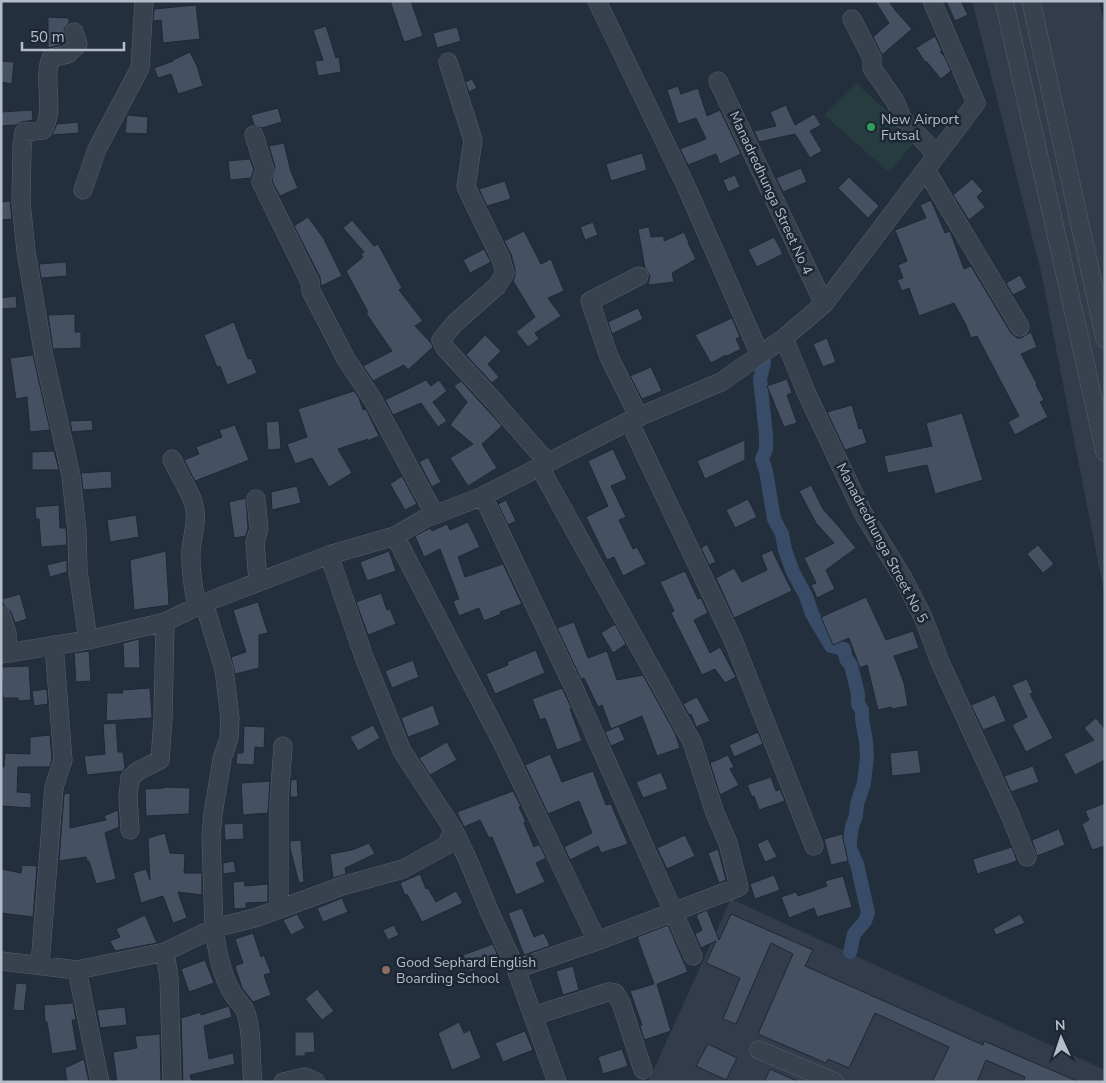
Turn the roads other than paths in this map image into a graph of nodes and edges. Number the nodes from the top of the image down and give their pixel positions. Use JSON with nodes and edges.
{"nodes":[{"id":1,"x":144,"y":1,"type":"edge"},
{"id":2,"x":598,"y":1,"type":"edge"},
{"id":3,"x":932,"y":1,"type":"edge"},
{"id":4,"x":1004,"y":1,"type":"edge"},
{"id":5,"x":1030,"y":1,"type":"edge"},
{"id":6,"x":852,"y":19,"type":"dead end"},
{"id":7,"x":74,"y":32,"type":"dead end"},
{"id":8,"x":448,"y":62,"type":"dead end"},
{"id":9,"x":718,"y":81,"type":"dead end"},
{"id":10,"x":254,"y":135,"type":"dead end"},
{"id":11,"x":937,"y":155,"type":"junction"},
{"id":12,"x":926,"y":170,"type":"junction"},
{"id":13,"x":83,"y":190,"type":"dead end"},
{"id":14,"x":639,"y":276,"type":"dead end"},
{"id":15,"x":824,"y":304,"type":"junction"},
{"id":16,"x":1020,"y":326,"type":"dead end"},
{"id":17,"x":784,"y":338,"type":"junction"},
{"id":18,"x":1105,"y":339,"type":"edge"},
{"id":19,"x":760,"y":355,"type":"junction"},
{"id":20,"x":634,"y":419,"type":"junction"},
{"id":21,"x":1105,"y":452,"type":"edge"},
{"id":22,"x":172,"y":459,"type":"dead end"},
{"id":23,"x":543,"y":464,"type":"junction"},
{"id":24,"x":483,"y":496,"type":"junction"},
{"id":25,"x":256,"y":499,"type":"dead end"},
{"id":26,"x":435,"y":515,"type":"junction"},
{"id":27,"x":395,"y":536,"type":"junction"},
{"id":28,"x":329,"y":555,"type":"junction"},
{"id":29,"x":258,"y":582,"type":"junction"},
{"id":30,"x":201,"y":605,"type":"junction"},
{"id":31,"x":1,"y":616,"type":"edge"},
{"id":32,"x":165,"y":622,"type":"junction"},
{"id":33,"x":88,"y":640,"type":"junction"},
{"id":34,"x":54,"y":645,"type":"junction"},
{"id":35,"x":4,"y":653,"type":"edge"},
{"id":36,"x":283,"y":746,"type":"dead end"},
{"id":37,"x":453,"y":829,"type":"junction"},
{"id":38,"x":130,"y":830,"type":"dead end"},
{"id":39,"x":814,"y":846,"type":"dead end"},
{"id":40,"x":1027,"y":857,"type":"dead end"},
{"id":41,"x":279,"y":909,"type":"junction"},
{"id":42,"x":674,"y":910,"type":"junction"},
{"id":43,"x":214,"y":928,"type":"junction"},
{"id":44,"x":597,"y":940,"type":"junction"},
{"id":45,"x":165,"y":952,"type":"junction"},
{"id":46,"x":694,"y":956,"type":"dead end"},
{"id":47,"x":1,"y":960,"type":"edge"},
{"id":48,"x":40,"y":965,"type":"junction"},
{"id":49,"x":516,"y":969,"type":"junction"},
{"id":50,"x":77,"y":970,"type":"junction"},
{"id":51,"x":533,"y":1016,"type":"junction"},
{"id":52,"x":759,"y":1050,"type":"dead end"},
{"id":53,"x":643,"y":1070,"type":"dead end"},
{"id":54,"x":100,"y":1082,"type":"edge"},
{"id":55,"x":172,"y":1082,"type":"edge"},
{"id":56,"x":253,"y":1082,"type":"edge"},
{"id":57,"x":283,"y":1082,"type":"edge"},
{"id":58,"x":316,"y":1082,"type":"edge"},
{"id":59,"x":557,"y":1082,"type":"edge"},
{"id":60,"x":835,"y":1082,"type":"edge"}],
"edges":[{"from":1,"to":13,"type":"street"},
{"from":2,"to":19,"type":"street"},
{"from":3,"to":11,"type":"street"},
{"from":4,"to":21,"type":"street"},
{"from":5,"to":18,"type":"street"},
{"from":6,"to":11,"type":"street"},
{"from":7,"to":33,"type":"street"},
{"from":8,"to":23,"type":"street"},
{"from":9,"to":15,"type":"street","name":"Manadredhunga Street No 4"},
{"from":10,"to":26,"type":"street"},
{"from":11,"to":12,"type":"street"},
{"from":12,"to":15,"type":"street"},
{"from":12,"to":16,"type":"street"},
{"from":14,"to":20,"type":"street"},
{"from":15,"to":17,"type":"street"},
{"from":17,"to":19,"type":"street"},
{"from":17,"to":40,"type":"street","name":"Manadredhunga Street No 5"},
{"from":19,"to":20,"type":"street"},
{"from":20,"to":23,"type":"street"},
{"from":20,"to":39,"type":"street"},
{"from":22,"to":30,"type":"street"},
{"from":23,"to":24,"type":"street"},
{"from":23,"to":42,"type":"street"},
{"from":24,"to":26,"type":"street"},
{"from":24,"to":42,"type":"street"},
{"from":25,"to":29,"type":"street"},
{"from":26,"to":27,"type":"street"},
{"from":27,"to":28,"type":"street"},
{"from":27,"to":44,"type":"street"},
{"from":28,"to":29,"type":"street"},
{"from":28,"to":37,"type":"street"},
{"from":29,"to":30,"type":"street"},
{"from":30,"to":32,"type":"street"},
{"from":30,"to":43,"type":"street"},
{"from":31,"to":35,"type":"street"},
{"from":32,"to":33,"type":"street"},
{"from":32,"to":38,"type":"street"},
{"from":33,"to":34,"type":"street"},
{"from":34,"to":35,"type":"street"},
{"from":34,"to":48,"type":"street"},
{"from":36,"to":41,"type":"street"},
{"from":37,"to":41,"type":"street"},
{"from":37,"to":49,"type":"street"},
{"from":41,"to":43,"type":"street"},
{"from":42,"to":44,"type":"street"},
{"from":42,"to":46,"type":"street"},
{"from":43,"to":45,"type":"street"},
{"from":43,"to":56,"type":"street"},
{"from":44,"to":49,"type":"street"},
{"from":45,"to":50,"type":"street"},
{"from":45,"to":55,"type":"street"},
{"from":47,"to":48,"type":"street"},
{"from":48,"to":50,"type":"street"},
{"from":49,"to":51,"type":"street"},
{"from":50,"to":54,"type":"street"},
{"from":51,"to":53,"type":"street"},
{"from":51,"to":59,"type":"street"},
{"from":52,"to":60,"type":"street"},
{"from":57,"to":58,"type":"street"}]}
